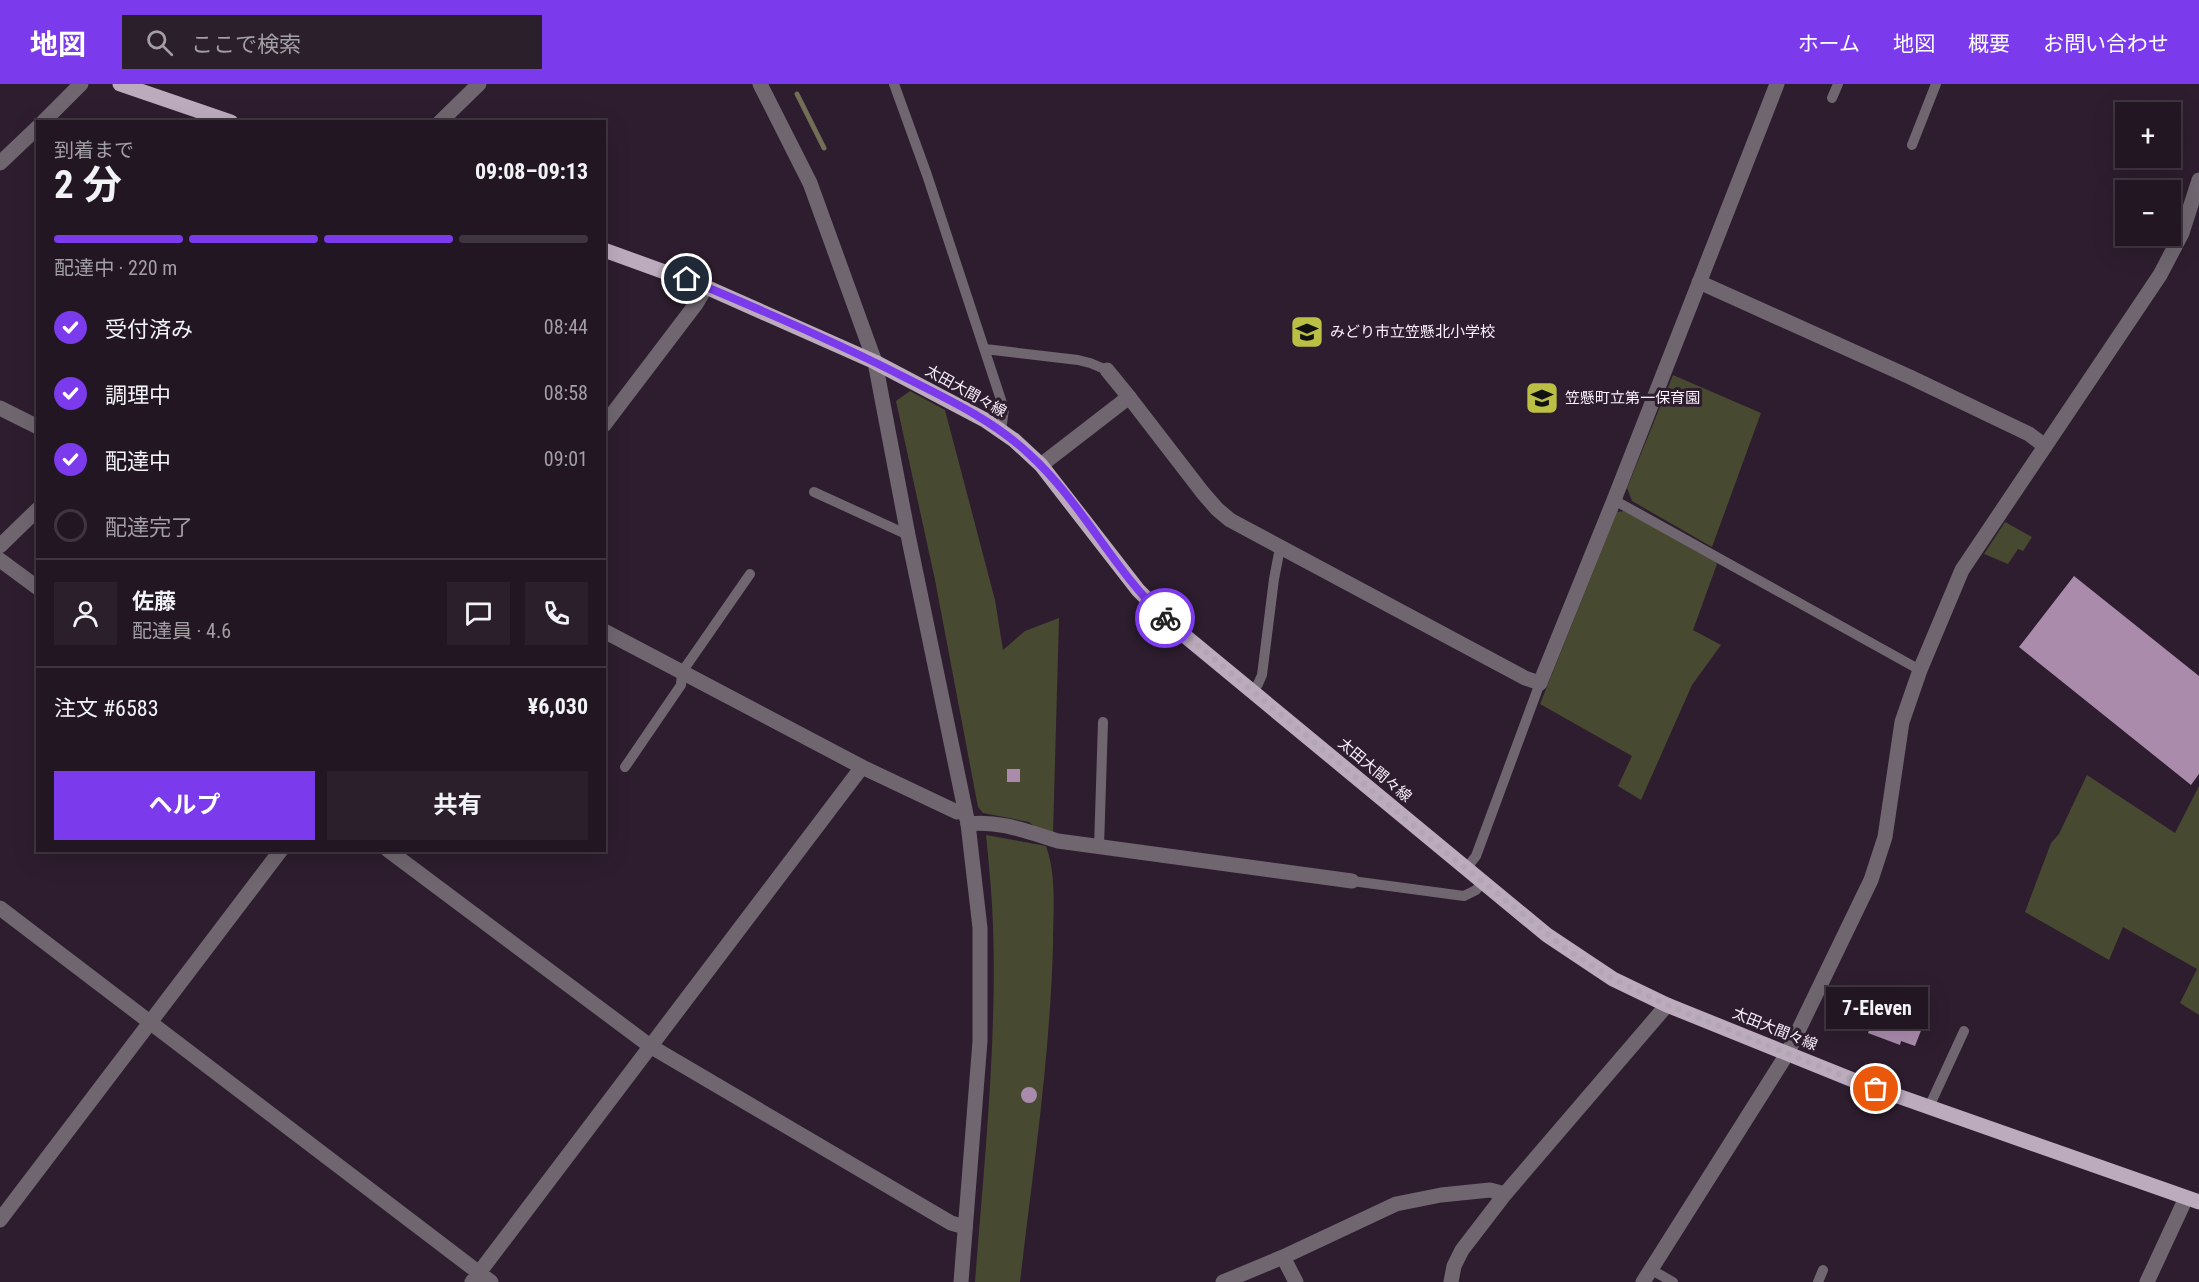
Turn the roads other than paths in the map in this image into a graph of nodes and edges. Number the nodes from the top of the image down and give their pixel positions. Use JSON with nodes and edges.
{"nodes":[{"id":1,"x":81,"y":84,"type":"edge"},
{"id":2,"x":120,"y":84,"type":"edge"},
{"id":3,"x":479,"y":84,"type":"edge"},
{"id":4,"x":760,"y":84,"type":"edge"},
{"id":5,"x":894,"y":84,"type":"edge"},
{"id":6,"x":1777,"y":84,"type":"edge"},
{"id":7,"x":1838,"y":84,"type":"edge"},
{"id":8,"x":1936,"y":84,"type":"edge"},
{"id":9,"x":1832,"y":98,"type":"dead end"},
{"id":10,"x":45,"y":120,"type":"edge"},
{"id":11,"x":225,"y":120,"type":"edge"},
{"id":12,"x":442,"y":120,"type":"edge"},
{"id":13,"x":36,"y":129,"type":"edge"},
{"id":14,"x":1912,"y":146,"type":"dead end"},
{"id":15,"x":0,"y":163,"type":"edge"},
{"id":16,"x":2199,"y":180,"type":"edge"},
{"id":17,"x":606,"y":251,"type":"edge"},
{"id":18,"x":1699,"y":282,"type":"junction"},
{"id":19,"x":706,"y":287,"type":"junction"},
{"id":20,"x":985,"y":349,"type":"junction"},
{"id":21,"x":875,"y":362,"type":"junction"},
{"id":22,"x":1107,"y":370,"type":"joint"},
{"id":23,"x":1129,"y":397,"type":"junction"},
{"id":24,"x":0,"y":408,"type":"edge"},
{"id":25,"x":606,"y":422,"type":"edge"},
{"id":26,"x":36,"y":426,"type":"edge"},
{"id":27,"x":1001,"y":431,"type":"junction"},
{"id":28,"x":2045,"y":446,"type":"junction"},
{"id":29,"x":1041,"y":465,"type":"junction"},
{"id":30,"x":814,"y":492,"type":"dead end"},
{"id":31,"x":1614,"y":500,"type":"junction"},
{"id":32,"x":36,"y":511,"type":"edge"},
{"id":33,"x":908,"y":535,"type":"junction"},
{"id":34,"x":0,"y":546,"type":"edge"},
{"id":35,"x":1280,"y":548,"type":"junction"},
{"id":36,"x":0,"y":560,"type":"edge"},
{"id":37,"x":750,"y":574,"type":"dead end"},
{"id":38,"x":36,"y":587,"type":"edge"},
{"id":39,"x":606,"y":633,"type":"edge"},
{"id":40,"x":1920,"y":670,"type":"junction"},
{"id":41,"x":682,"y":672,"type":"junction"},
{"id":42,"x":1540,"y":683,"type":"junction"},
{"id":43,"x":1252,"y":692,"type":"junction"},
{"id":44,"x":1103,"y":722,"type":"dead end"},
{"id":45,"x":625,"y":767,"type":"dead end"},
{"id":46,"x":862,"y":767,"type":"junction"},
{"id":47,"x":966,"y":818,"type":"junction"},
{"id":48,"x":1100,"y":847,"type":"junction"},
{"id":49,"x":280,"y":852,"type":"edge"},
{"id":50,"x":391,"y":852,"type":"edge"},
{"id":51,"x":1466,"y":869,"type":"junction"},
{"id":52,"x":1352,"y":881,"type":"joint"},
{"id":53,"x":1483,"y":882,"type":"junction"},
{"id":54,"x":0,"y":908,"type":"edge"},
{"id":55,"x":1667,"y":1005,"type":"junction"},
{"id":56,"x":151,"y":1024,"type":"junction"},
{"id":57,"x":1964,"y":1031,"type":"dead end"},
{"id":58,"x":650,"y":1046,"type":"junction"},
{"id":59,"x":1787,"y":1054,"type":"junction"},
{"id":60,"x":1929,"y":1107,"type":"junction"},
{"id":61,"x":1505,"y":1194,"type":"junction"},
{"id":62,"x":2192,"y":1200,"type":"edge"},
{"id":63,"x":0,"y":1220,"type":"edge"},
{"id":64,"x":965,"y":1227,"type":"junction"},
{"id":65,"x":1283,"y":1257,"type":"junction"},
{"id":66,"x":1823,"y":1270,"type":"dead end"},
{"id":67,"x":1646,"y":1276,"type":"edge"},
{"id":68,"x":480,"y":1279,"type":"edge"},
{"id":69,"x":961,"y":1282,"type":"edge"},
{"id":70,"x":1223,"y":1282,"type":"edge"},
{"id":71,"x":1296,"y":1282,"type":"edge"},
{"id":72,"x":1451,"y":1282,"type":"edge"},
{"id":73,"x":1673,"y":1282,"type":"edge"},
{"id":74,"x":1818,"y":1282,"type":"edge"},
{"id":75,"x":2147,"y":1282,"type":"edge"}],
"edges":[{"from":1,"to":10,"type":"street"},
{"from":2,"to":11,"type":"main road"},
{"from":3,"to":12,"type":"street"},
{"from":4,"to":21,"type":"street"},
{"from":5,"to":20,"type":"lane"},
{"from":6,"to":18,"type":"street"},
{"from":7,"to":9,"type":"lane"},
{"from":8,"to":14,"type":"lane"},
{"from":13,"to":15,"type":"street"},
{"from":16,"to":28,"type":"street"},
{"from":17,"to":19,"type":"main road","name":"太田大間々線"},
{"from":18,"to":28,"type":"street"},
{"from":18,"to":31,"type":"street"},
{"from":19,"to":21,"type":"main road","name":"太田大間々線"},
{"from":19,"to":25,"type":"street"},
{"from":20,"to":22,"type":"lane"},
{"from":20,"to":27,"type":"lane"},
{"from":21,"to":27,"type":"main road","name":"太田大間々線"},
{"from":21,"to":33,"type":"street"},
{"from":22,"to":23,"type":"street"},
{"from":23,"to":29,"type":"street"},
{"from":23,"to":35,"type":"street"},
{"from":24,"to":26,"type":"street"},
{"from":27,"to":29,"type":"main road","name":"太田大間々線"},
{"from":28,"to":40,"type":"street"},
{"from":29,"to":43,"type":"main road","name":"太田大間々線"},
{"from":30,"to":33,"type":"lane"},
{"from":31,"to":40,"type":"lane"},
{"from":31,"to":42,"type":"street"},
{"from":32,"to":34,"type":"street"},
{"from":33,"to":47,"type":"street"},
{"from":35,"to":42,"type":"street"},
{"from":35,"to":43,"type":"lane"},
{"from":36,"to":38,"type":"street"},
{"from":37,"to":41,"type":"lane"},
{"from":39,"to":41,"type":"street"},
{"from":40,"to":59,"type":"street"},
{"from":41,"to":45,"type":"lane"},
{"from":41,"to":46,"type":"street"},
{"from":42,"to":51,"type":"lane"},
{"from":43,"to":51,"type":"main road","name":"太田大間々線"},
{"from":44,"to":48,"type":"lane"},
{"from":46,"to":47,"type":"street"},
{"from":46,"to":58,"type":"street"},
{"from":47,"to":48,"type":"street"},
{"from":47,"to":64,"type":"street"},
{"from":48,"to":52,"type":"street"},
{"from":49,"to":56,"type":"street"},
{"from":50,"to":58,"type":"street"},
{"from":51,"to":53,"type":"main road","name":"太田大間々線"},
{"from":52,"to":53,"type":"lane"},
{"from":53,"to":55,"type":"main road","name":"太田大間々線"},
{"from":54,"to":56,"type":"street"},
{"from":55,"to":59,"type":"main road","name":"太田大間々線"},
{"from":55,"to":61,"type":"street"},
{"from":56,"to":63,"type":"street"},
{"from":56,"to":68,"type":"street"},
{"from":57,"to":60,"type":"lane"},
{"from":58,"to":64,"type":"street"},
{"from":58,"to":68,"type":"street"},
{"from":59,"to":60,"type":"main road","name":"太田大間々線"},
{"from":59,"to":67,"type":"street"},
{"from":60,"to":62,"type":"main road","name":"太田大間々線"},
{"from":61,"to":65,"type":"street"},
{"from":61,"to":72,"type":"street"},
{"from":62,"to":75,"type":"street"},
{"from":64,"to":69,"type":"street"},
{"from":65,"to":70,"type":"street"},
{"from":65,"to":71,"type":"street"},
{"from":66,"to":74,"type":"lane"},
{"from":67,"to":73,"type":"lane"}]}
